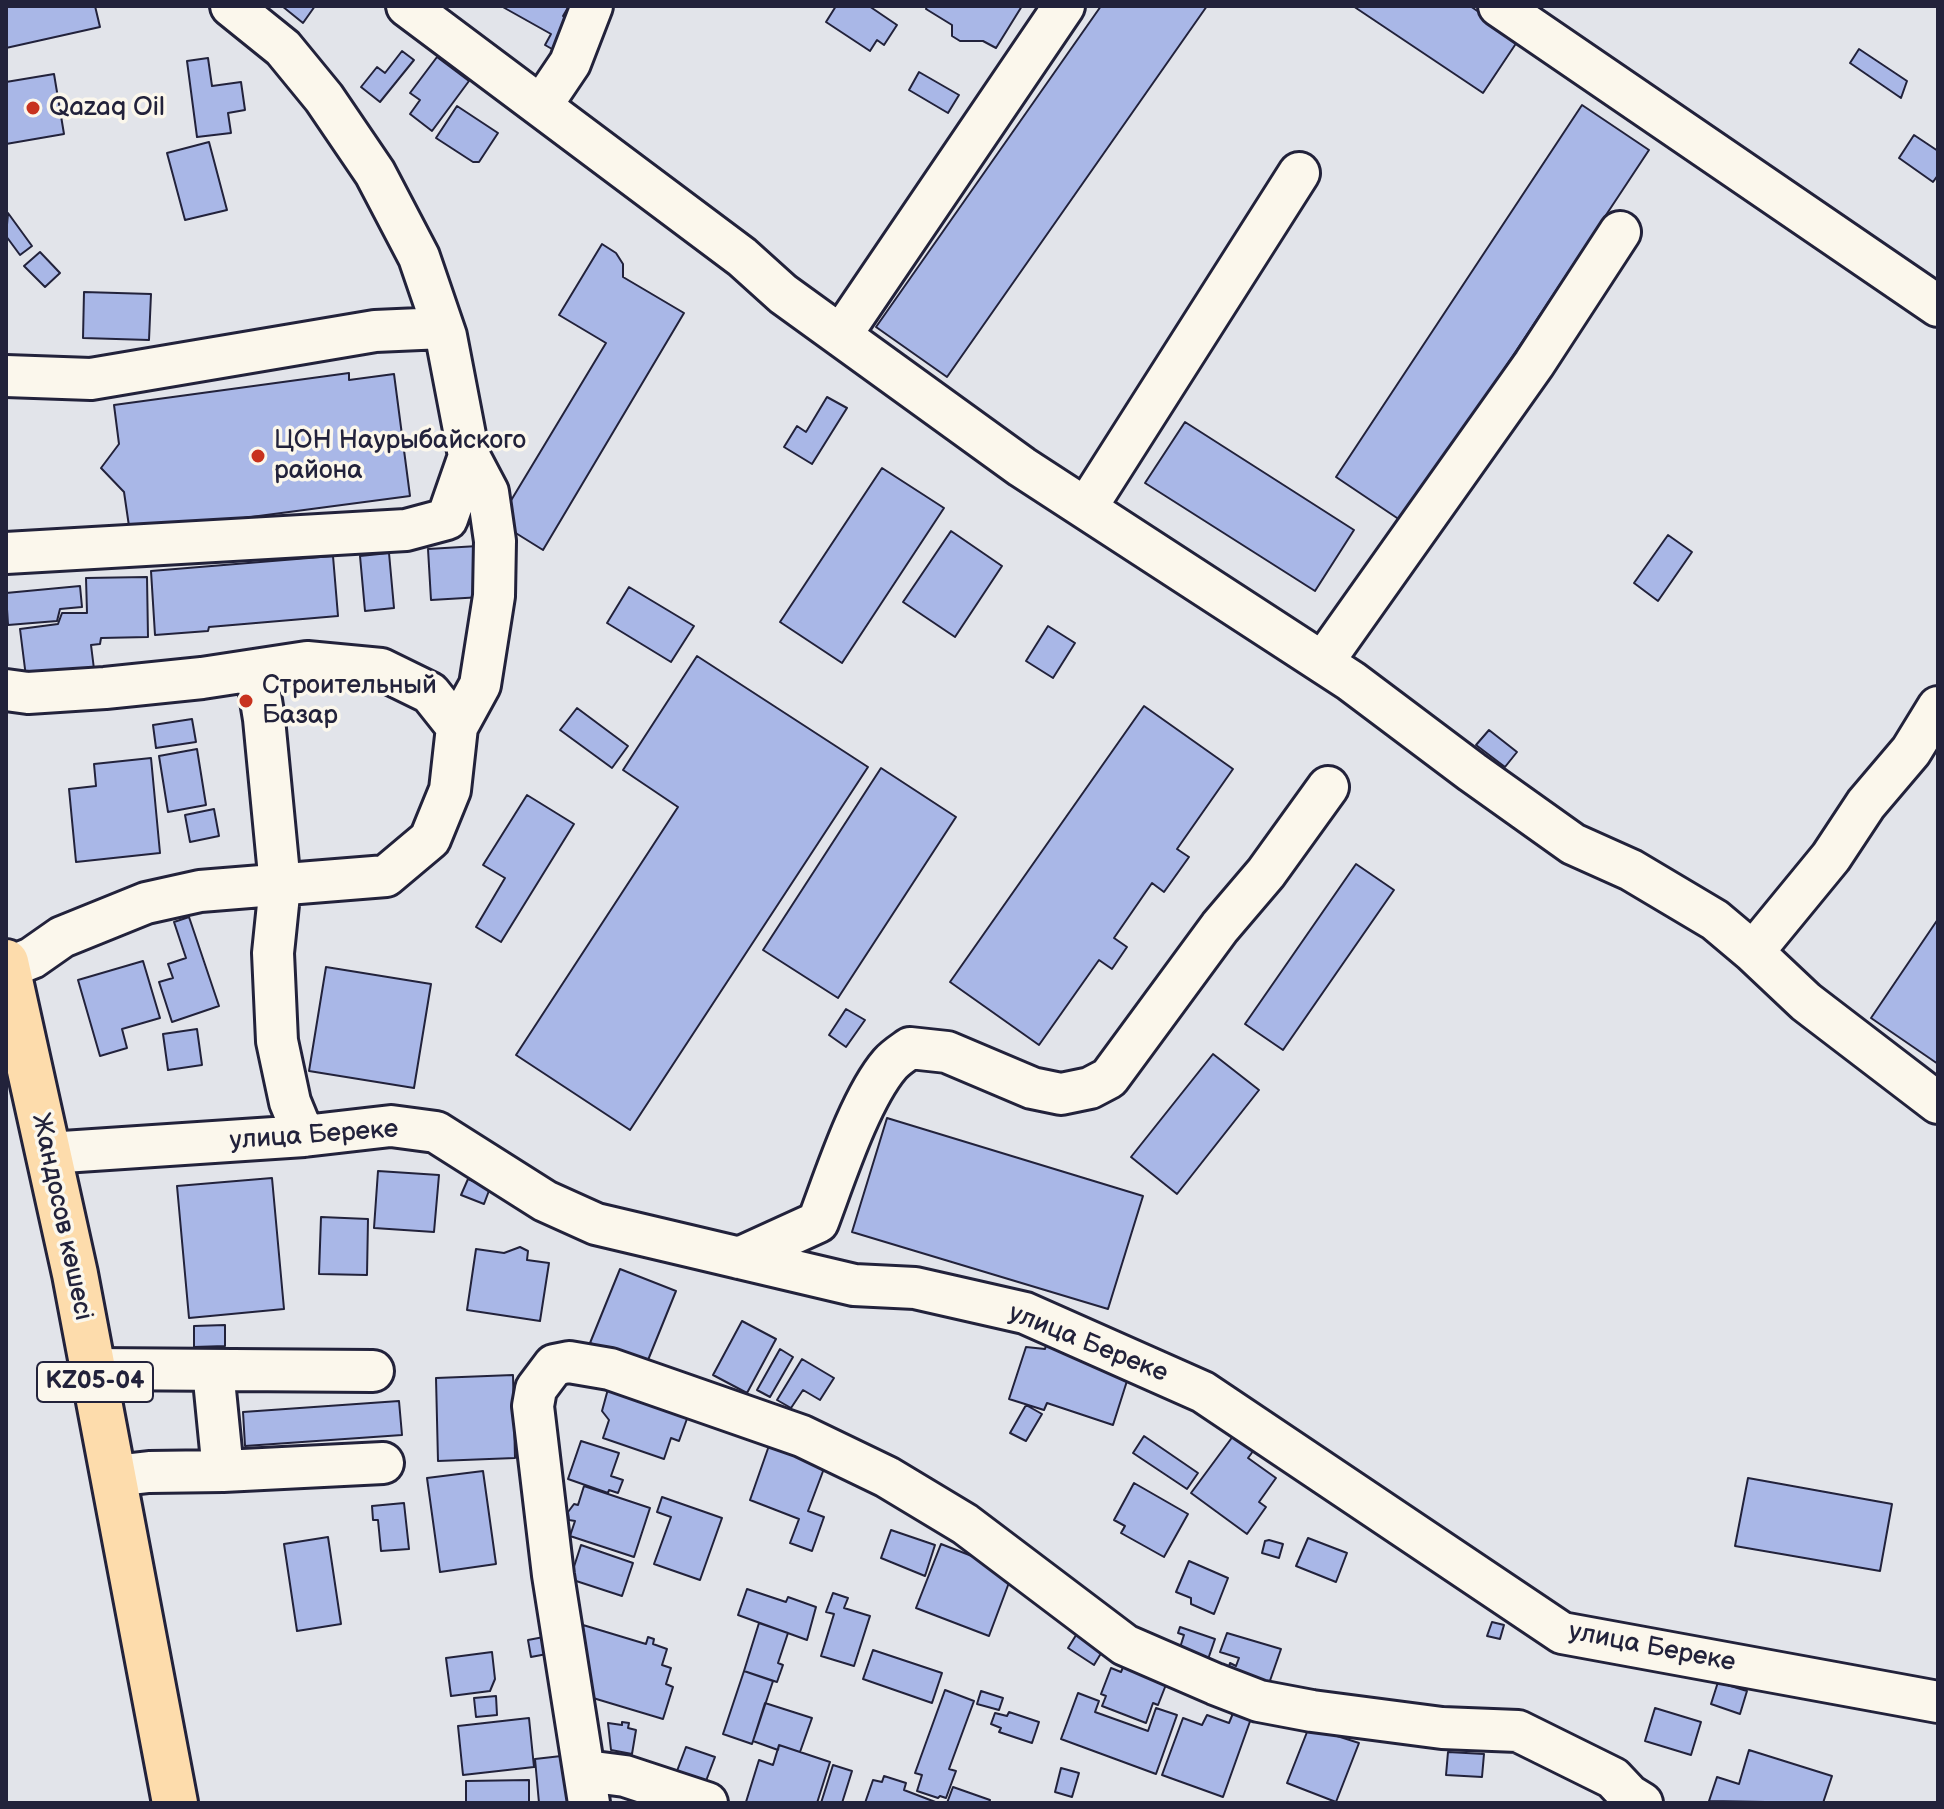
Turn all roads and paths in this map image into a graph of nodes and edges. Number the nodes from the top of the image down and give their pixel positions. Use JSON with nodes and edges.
{"nodes":[{"id":1,"x":231,"y":6,"type":"edge"},
{"id":2,"x":407,"y":6,"type":"edge"},
{"id":3,"x":592,"y":6,"type":"edge"},
{"id":4,"x":1064,"y":6,"type":"edge"},
{"id":5,"x":1499,"y":6,"type":"edge"},
{"id":6,"x":541,"y":106,"type":"junction"},
{"id":7,"x":1299,"y":173,"type":"dead end"},
{"id":8,"x":1620,"y":232,"type":"dead end"},
{"id":9,"x":1938,"y":306,"type":"edge"},
{"id":10,"x":443,"y":328,"type":"junction"},
{"id":11,"x":841,"y":335,"type":"junction"},
{"id":12,"x":6,"y":376,"type":"edge"},
{"id":13,"x":469,"y":456,"type":"junction"},
{"id":14,"x":1086,"y":508,"type":"junction"},
{"id":15,"x":6,"y":553,"type":"edge"},
{"id":16,"x":1323,"y":662,"type":"junction"},
{"id":17,"x":256,"y":670,"type":"junction"},
{"id":18,"x":6,"y":690,"type":"edge"},
{"id":19,"x":1938,"y":707,"type":"edge"},
{"id":20,"x":457,"y":727,"type":"junction"},
{"id":21,"x":1328,"y":787,"type":"dead end"},
{"id":22,"x":280,"y":885,"type":"junction"},
{"id":23,"x":1753,"y":952,"type":"junction"},
{"id":24,"x":7,"y":965,"type":"edge"},
{"id":25,"x":1938,"y":1103,"type":"edge"},
{"id":26,"x":304,"y":1136,"type":"junction"},
{"id":27,"x":48,"y":1153,"type":"junction"},
{"id":28,"x":739,"y":1258,"type":"junction"},
{"id":29,"x":93,"y":1369,"type":"junction"},
{"id":30,"x":213,"y":1370,"type":"junction"},
{"id":31,"x":373,"y":1371,"type":"dead end"},
{"id":32,"x":383,"y":1463,"type":"dead end"},
{"id":33,"x":223,"y":1471,"type":"junction"},
{"id":34,"x":114,"y":1476,"type":"junction"},
{"id":35,"x":1938,"y":1702,"type":"edge"},
{"id":36,"x":588,"y":1787,"type":"edge"},
{"id":37,"x":175,"y":1803,"type":"edge"},
{"id":38,"x":707,"y":1803,"type":"edge"},
{"id":39,"x":1642,"y":1803,"type":"edge"}],
"edges":[{"from":1,"to":10,"type":"street"},
{"from":2,"to":6,"type":"street"},
{"from":3,"to":6,"type":"street"},
{"from":4,"to":11,"type":"street"},
{"from":5,"to":9,"type":"street"},
{"from":6,"to":11,"type":"street"},
{"from":7,"to":14,"type":"street"},
{"from":8,"to":16,"type":"street"},
{"from":10,"to":12,"type":"street"},
{"from":10,"to":13,"type":"street"},
{"from":11,"to":14,"type":"street"},
{"from":13,"to":15,"type":"street"},
{"from":13,"to":20,"type":"street"},
{"from":14,"to":16,"type":"street"},
{"from":16,"to":23,"type":"street"},
{"from":17,"to":18,"type":"street"},
{"from":17,"to":20,"type":"street"},
{"from":17,"to":22,"type":"street"},
{"from":19,"to":23,"type":"street"},
{"from":20,"to":22,"type":"street"},
{"from":21,"to":28,"type":"street"},
{"from":22,"to":24,"type":"street"},
{"from":22,"to":26,"type":"street"},
{"from":23,"to":25,"type":"street"},
{"from":24,"to":27,"type":"main road","name":"Жандосов көшесі","number":"KZ05-04"},
{"from":26,"to":27,"type":"street","name":"улица Береке"},
{"from":26,"to":28,"type":"street","name":"улица Береке"},
{"from":27,"to":29,"type":"main road","name":"Жандосов көшесі","number":"KZ05-04"},
{"from":28,"to":35,"type":"street","name":"улица Береке"},
{"from":29,"to":30,"type":"street"},
{"from":29,"to":34,"type":"main road","name":"Жандосов көшесі","number":"KZ05-04"},
{"from":30,"to":31,"type":"street"},
{"from":30,"to":33,"type":"street"},
{"from":32,"to":33,"type":"street"},
{"from":33,"to":34,"type":"street"},
{"from":34,"to":37,"type":"main road","name":"Жандосов көшесі","number":"KZ05-04"},
{"from":36,"to":38,"type":"street"},
{"from":36,"to":39,"type":"street"}]}
